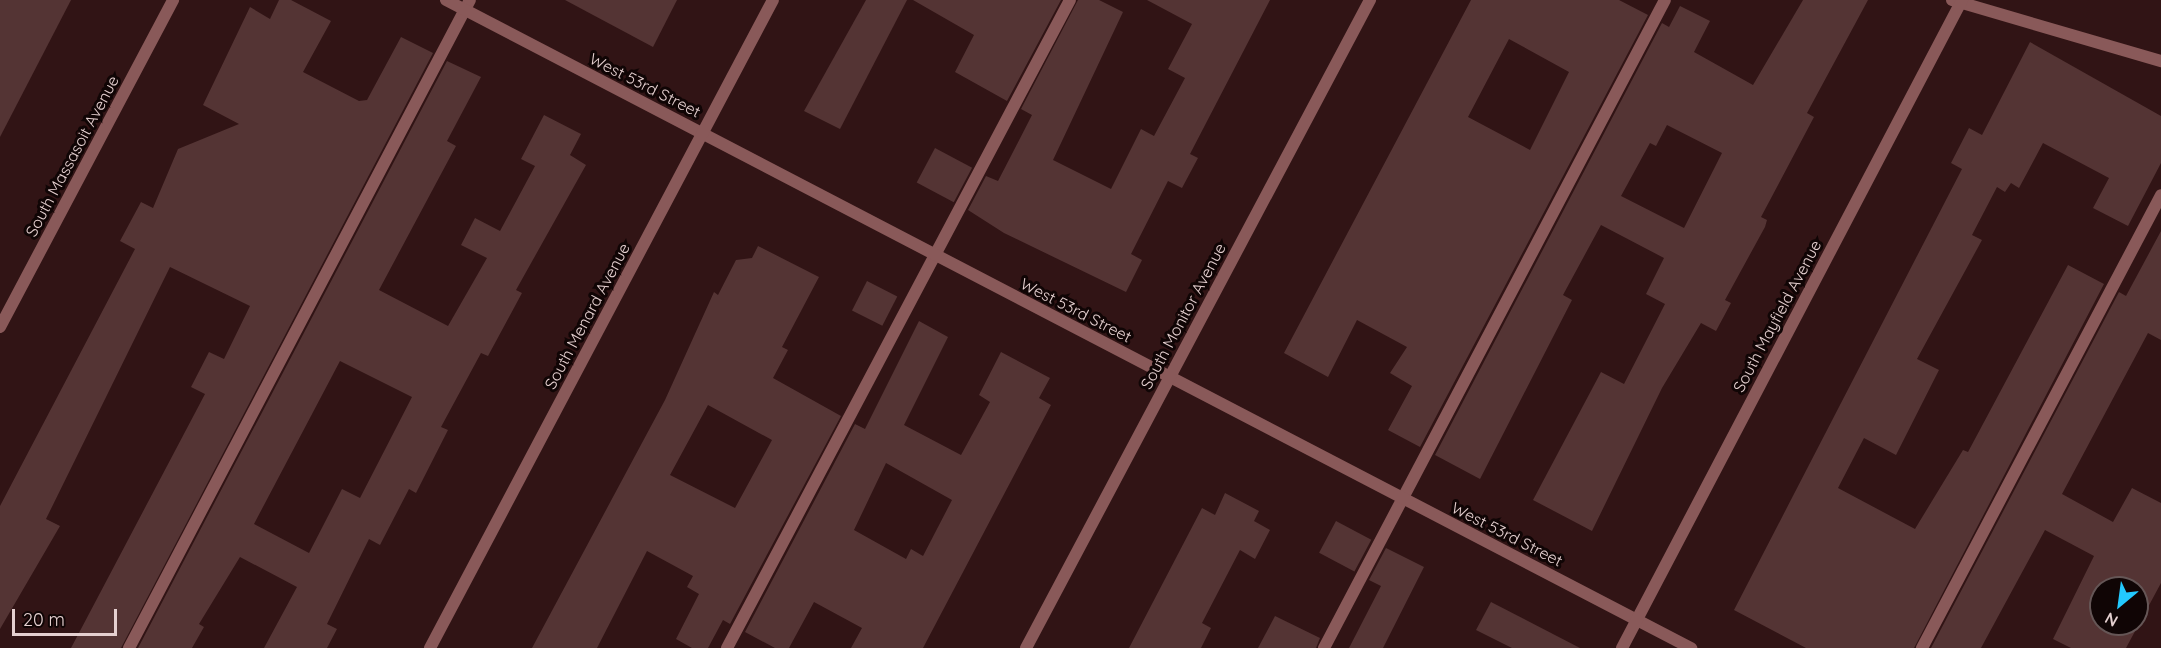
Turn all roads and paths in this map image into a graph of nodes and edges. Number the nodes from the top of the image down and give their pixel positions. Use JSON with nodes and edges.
{"nodes":[{"id":1,"x":173,"y":0,"type":"edge"},
{"id":2,"x":446,"y":0,"type":"edge"},
{"id":3,"x":773,"y":0,"type":"edge"},
{"id":4,"x":1070,"y":0,"type":"edge"},
{"id":5,"x":1370,"y":0,"type":"edge"},
{"id":6,"x":1665,"y":0,"type":"edge"},
{"id":7,"x":1958,"y":1,"type":"edge"},
{"id":8,"x":467,"y":5,"type":"edge"},
{"id":9,"x":2161,"y":61,"type":"edge"},
{"id":10,"x":703,"y":134,"type":"junction"},
{"id":11,"x":2161,"y":195,"type":"edge"},
{"id":12,"x":934,"y":255,"type":"junction"},
{"id":13,"x":0,"y":327,"type":"edge"},
{"id":14,"x":1169,"y":377,"type":"junction"},
{"id":15,"x":1403,"y":498,"type":"junction"},
{"id":16,"x":1637,"y":620,"type":"junction"},
{"id":17,"x":129,"y":648,"type":"edge"},
{"id":18,"x":430,"y":648,"type":"edge"},
{"id":19,"x":727,"y":648,"type":"edge"},
{"id":20,"x":1026,"y":648,"type":"edge"},
{"id":21,"x":1324,"y":648,"type":"edge"},
{"id":22,"x":1622,"y":648,"type":"edge"},
{"id":23,"x":1690,"y":648,"type":"edge"},
{"id":24,"x":1922,"y":648,"type":"edge"}],
"edges":[{"from":1,"to":13,"type":"street","name":"South Massasoit Avenue"},
{"from":2,"to":8,"type":"street","name":"West 53rd Street"},
{"from":3,"to":10,"type":"street","name":"South Menard Avenue"},
{"from":4,"to":12,"type":"street"},
{"from":5,"to":14,"type":"street","name":"South Monitor Avenue"},
{"from":6,"to":15,"type":"street"},
{"from":7,"to":9,"type":"street"},
{"from":7,"to":16,"type":"street","name":"South Mayfield Avenue"},
{"from":8,"to":10,"type":"street","name":"West 53rd Street"},
{"from":8,"to":17,"type":"street"},
{"from":10,"to":12,"type":"street","name":"West 53rd Street"},
{"from":10,"to":18,"type":"street","name":"South Menard Avenue"},
{"from":11,"to":24,"type":"street"},
{"from":12,"to":14,"type":"street","name":"West 53rd Street"},
{"from":12,"to":19,"type":"street"},
{"from":14,"to":15,"type":"street","name":"West 53rd Street"},
{"from":14,"to":20,"type":"street","name":"South Monitor Avenue"},
{"from":15,"to":16,"type":"street","name":"West 53rd Street"},
{"from":15,"to":21,"type":"street"},
{"from":16,"to":22,"type":"street","name":"South Mayfield Avenue"},
{"from":16,"to":23,"type":"street","name":"West 53rd Street"}]}
